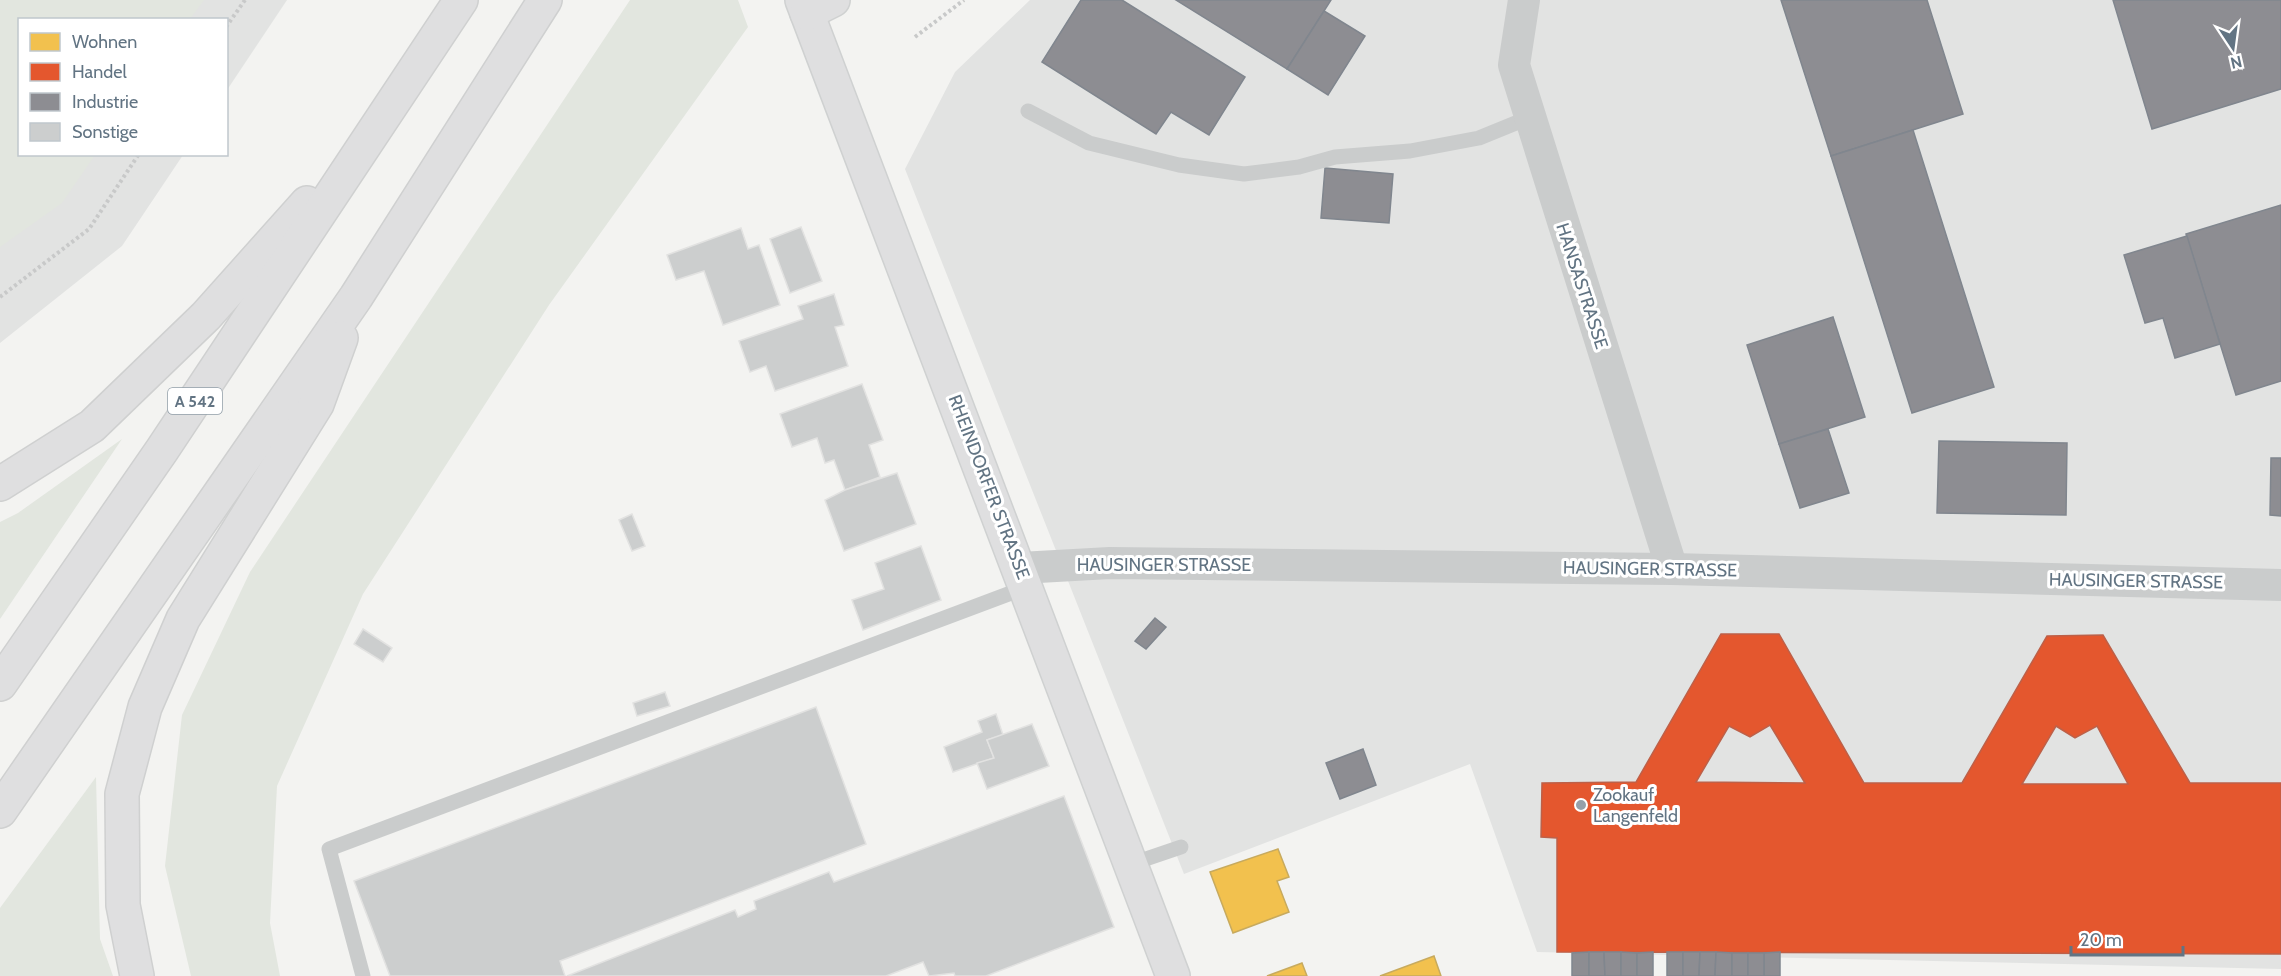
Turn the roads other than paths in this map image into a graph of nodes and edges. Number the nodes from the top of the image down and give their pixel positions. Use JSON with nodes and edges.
{"nodes":[{"id":1,"x":461,"y":0,"type":"edge"},
{"id":2,"x":545,"y":0,"type":"edge"},
{"id":3,"x":1524,"y":0,"type":"edge"},
{"id":4,"x":814,"y":4,"type":"edge"},
{"id":5,"x":1028,"y":111,"type":"dead end"},
{"id":6,"x":386,"y":114,"type":"junction"},
{"id":7,"x":1528,"y":118,"type":"junction"},
{"id":8,"x":356,"y":297,"type":"junction"},
{"id":9,"x":0,"y":484,"type":"edge"},
{"id":10,"x":1672,"y":569,"type":"junction"},
{"id":11,"x":1023,"y":577,"type":"junction"},
{"id":12,"x":2281,"y":585,"type":"edge"},
{"id":13,"x":0,"y":684,"type":"edge"},
{"id":14,"x":0,"y":810,"type":"edge"},
{"id":15,"x":1181,"y":847,"type":"dead end"},
{"id":16,"x":1131,"y":864,"type":"junction"},
{"id":17,"x":137,"y":976,"type":"edge"},
{"id":18,"x":363,"y":976,"type":"edge"},
{"id":19,"x":1173,"y":976,"type":"edge"}],
"edges":[{"from":1,"to":6,"type":"main road","number":"A 542"},
{"from":2,"to":8,"type":"main road"},
{"from":3,"to":7,"type":"street","name":"HANSASTRASSE"},
{"from":4,"to":11,"type":"main road","name":"RHEINDORFER STRASSE"},
{"from":5,"to":7,"type":"lane"},
{"from":6,"to":9,"type":"main road"},
{"from":6,"to":13,"type":"main road","number":"A 542"},
{"from":7,"to":10,"type":"street","name":"HANSASTRASSE"},
{"from":8,"to":14,"type":"main road"},
{"from":8,"to":17,"type":"main road"},
{"from":10,"to":11,"type":"street","name":"HAUSINGER STRASSE"},
{"from":10,"to":12,"type":"street","name":"HAUSINGER STRASSE"},
{"from":11,"to":16,"type":"main road","name":"RHEINDORFER STRASSE"},
{"from":11,"to":18,"type":"lane"},
{"from":15,"to":16,"type":"lane"},
{"from":16,"to":19,"type":"main road","name":"RHEINDORFER STRASSE"}]}
